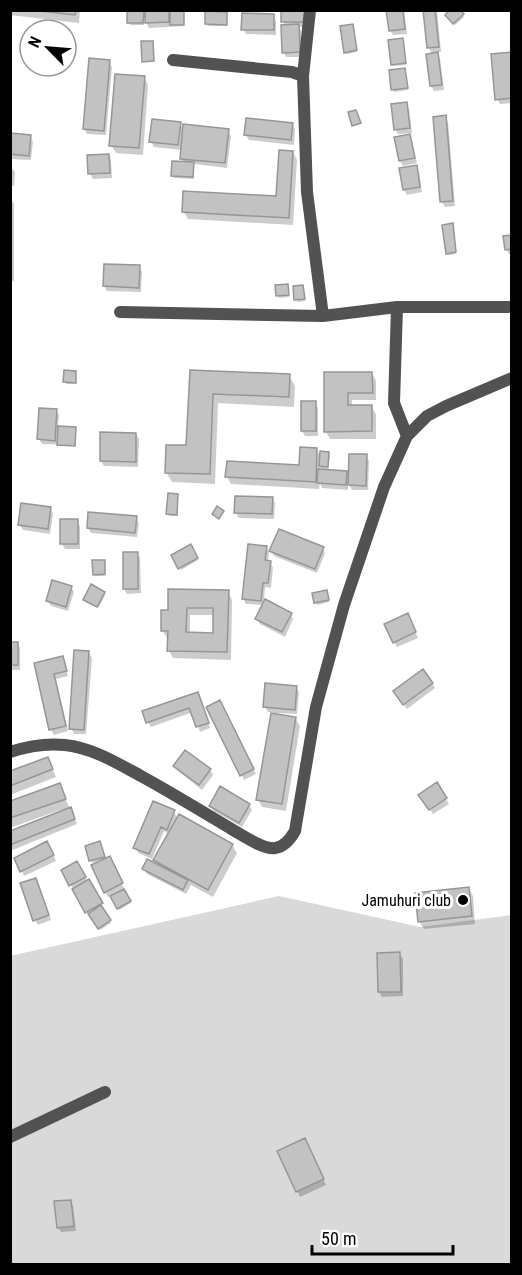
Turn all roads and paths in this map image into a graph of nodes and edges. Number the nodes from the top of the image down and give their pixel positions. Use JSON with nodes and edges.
{"nodes":[{"id":1,"x":310,"y":10,"type":"edge"},
{"id":2,"x":173,"y":60,"type":"dead end"},
{"id":3,"x":303,"y":76,"type":"junction"},
{"id":4,"x":397,"y":307,"type":"junction"},
{"id":5,"x":512,"y":307,"type":"edge"},
{"id":6,"x":120,"y":312,"type":"dead end"},
{"id":7,"x":323,"y":316,"type":"junction"},
{"id":8,"x":512,"y":378,"type":"edge"},
{"id":9,"x":407,"y":436,"type":"junction"},
{"id":10,"x":10,"y":753,"type":"edge"},
{"id":11,"x":105,"y":1092,"type":"dead end"},
{"id":12,"x":10,"y":1137,"type":"edge"}],
"edges":[{"from":1,"to":3,"type":"street"},
{"from":2,"to":3,"type":"street"},
{"from":3,"to":7,"type":"street"},
{"from":4,"to":5,"type":"street"},
{"from":4,"to":7,"type":"street"},
{"from":4,"to":9,"type":"street"},
{"from":6,"to":7,"type":"street"},
{"from":8,"to":9,"type":"street"},
{"from":9,"to":10,"type":"street"},
{"from":11,"to":12,"type":"street"}]}
